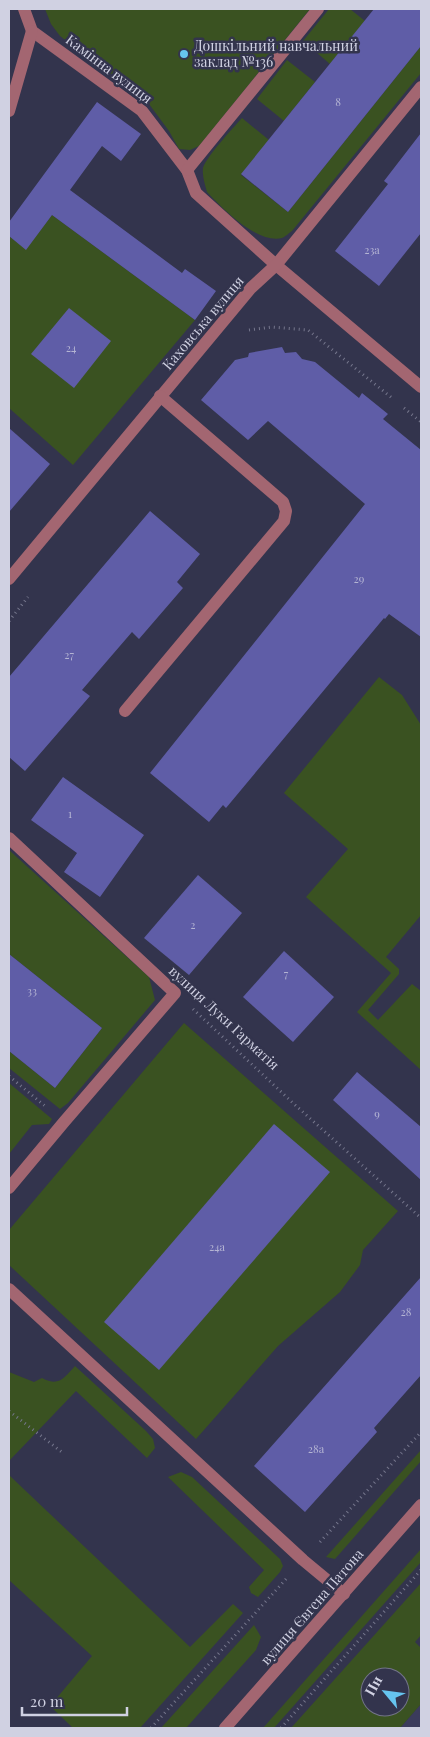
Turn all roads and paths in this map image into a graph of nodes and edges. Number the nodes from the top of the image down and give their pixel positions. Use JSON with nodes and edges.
{"nodes":[{"id":1,"x":24,"y":9,"type":"edge"},
{"id":2,"x":318,"y":9,"type":"edge"},
{"id":3,"x":32,"y":31,"type":"junction"},
{"id":4,"x":421,"y":87,"type":"edge"},
{"id":5,"x":9,"y":111,"type":"edge"},
{"id":6,"x":187,"y":170,"type":"junction"},
{"id":7,"x":276,"y":266,"type":"junction"},
{"id":8,"x":247,"y":331,"type":"dead end"},
{"id":9,"x":421,"y":387,"type":"edge"},
{"id":10,"x":160,"y":396,"type":"junction"},
{"id":11,"x":421,"y":422,"type":"edge"},
{"id":12,"x":9,"y":579,"type":"edge"},
{"id":13,"x":125,"y":711,"type":"dead end"},
{"id":14,"x":9,"y":838,"type":"edge"},
{"id":15,"x":176,"y":993,"type":"junction"},
{"id":16,"x":9,"y":1076,"type":"edge"},
{"id":17,"x":64,"y":1122,"type":"junction"},
{"id":18,"x":9,"y":1188,"type":"edge"},
{"id":19,"x":421,"y":1218,"type":"edge"},
{"id":20,"x":9,"y":1289,"type":"edge"},
{"id":21,"x":9,"y":1411,"type":"edge"},
{"id":22,"x":421,"y":1432,"type":"edge"},
{"id":23,"x":63,"y":1453,"type":"dead end"},
{"id":24,"x":421,"y":1505,"type":"edge"},
{"id":25,"x":304,"y":1560,"type":"junction"},
{"id":26,"x":421,"y":1570,"type":"edge"},
{"id":27,"x":344,"y":1594,"type":"junction"},
{"id":28,"x":151,"y":1728,"type":"edge"},
{"id":29,"x":225,"y":1728,"type":"edge"},
{"id":30,"x":281,"y":1728,"type":"edge"}],
"edges":[{"from":1,"to":3,"type":"street"},
{"from":2,"to":6,"type":"street"},
{"from":3,"to":5,"type":"street"},
{"from":3,"to":6,"type":"street","name":"Камінна вулиця"},
{"from":4,"to":7,"type":"street","name":"Каховська вулиця"},
{"from":6,"to":7,"type":"street","name":"Камінна вулиця"},
{"from":7,"to":9,"type":"street","name":"Камінна вулиця"},
{"from":7,"to":10,"type":"street","name":"Каховська вулиця"},
{"from":8,"to":11,"type":"path"},
{"from":10,"to":12,"type":"street","name":"Каховська вулиця"},
{"from":10,"to":13,"type":"street"},
{"from":14,"to":15,"type":"street","name":"вулиця Луки Гарматія"},
{"from":15,"to":17,"type":"street"},
{"from":15,"to":19,"type":"path","name":"вулиця Луки Гарматія"},
{"from":16,"to":17,"type":"path"},
{"from":17,"to":18,"type":"street"},
{"from":20,"to":25,"type":"street"},
{"from":21,"to":23,"type":"path"},
{"from":22,"to":25,"type":"path"},
{"from":24,"to":27,"type":"street","name":"вулиця Євгена Патона"},
{"from":25,"to":27,"type":"street"},
{"from":25,"to":28,"type":"path"},
{"from":26,"to":30,"type":"path"},
{"from":27,"to":29,"type":"street","name":"вулиця Євгена Патона"}]}
